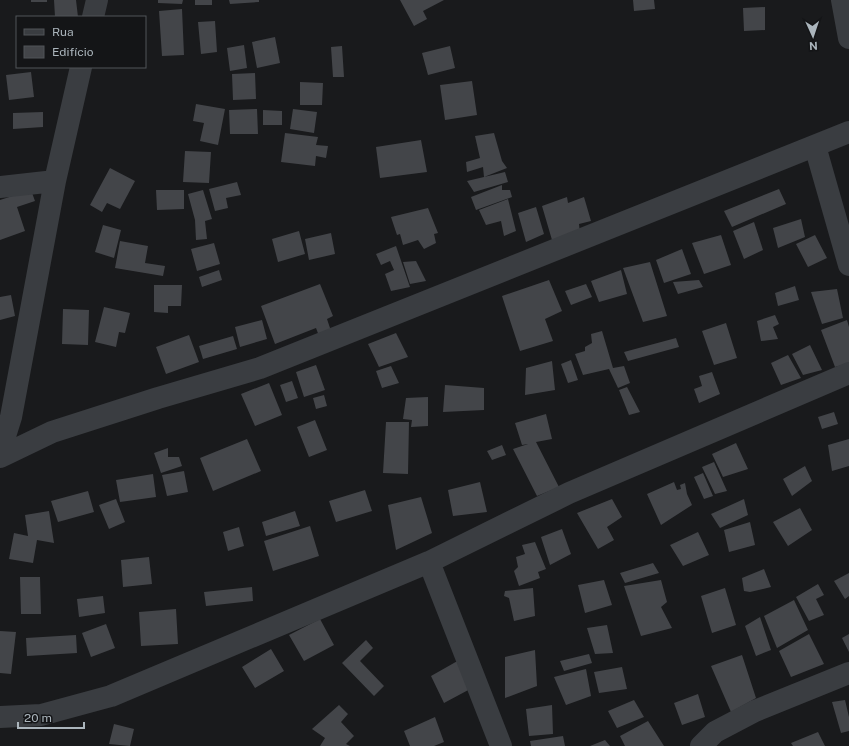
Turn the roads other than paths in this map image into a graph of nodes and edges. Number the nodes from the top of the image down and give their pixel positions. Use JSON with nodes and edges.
{"nodes":[{"id":1,"x":97,"y":0,"type":"edge"},
{"id":2,"x":842,"y":0,"type":"edge"},
{"id":3,"x":93,"y":16,"type":"edge"},
{"id":4,"x":849,"y":38,"type":"edge"},
{"id":5,"x":81,"y":68,"type":"edge"},
{"id":6,"x":849,"y":132,"type":"edge"},
{"id":7,"x":815,"y":146,"type":"junction"},
{"id":8,"x":55,"y":181,"type":"junction"},
{"id":9,"x":0,"y":187,"type":"edge"},
{"id":10,"x":849,"y":265,"type":"edge"},
{"id":11,"x":849,"y":373,"type":"edge"},
{"id":12,"x":0,"y":452,"type":"edge"},
{"id":13,"x":0,"y":457,"type":"edge"},
{"id":14,"x":429,"y":562,"type":"junction"},
{"id":15,"x":849,"y":673,"type":"edge"},
{"id":16,"x":0,"y":717,"type":"edge"},
{"id":17,"x":501,"y":746,"type":"edge"},
{"id":18,"x":701,"y":746,"type":"edge"}],
"edges":[{"from":1,"to":3,"type":"street"},
{"from":2,"to":4,"type":"street"},
{"from":5,"to":8,"type":"street"},
{"from":6,"to":7,"type":"street"},
{"from":7,"to":10,"type":"street"},
{"from":7,"to":13,"type":"street"},
{"from":8,"to":9,"type":"street"},
{"from":8,"to":12,"type":"street"},
{"from":11,"to":14,"type":"street"},
{"from":14,"to":16,"type":"street"},
{"from":14,"to":17,"type":"street"},
{"from":15,"to":18,"type":"street"}]}
